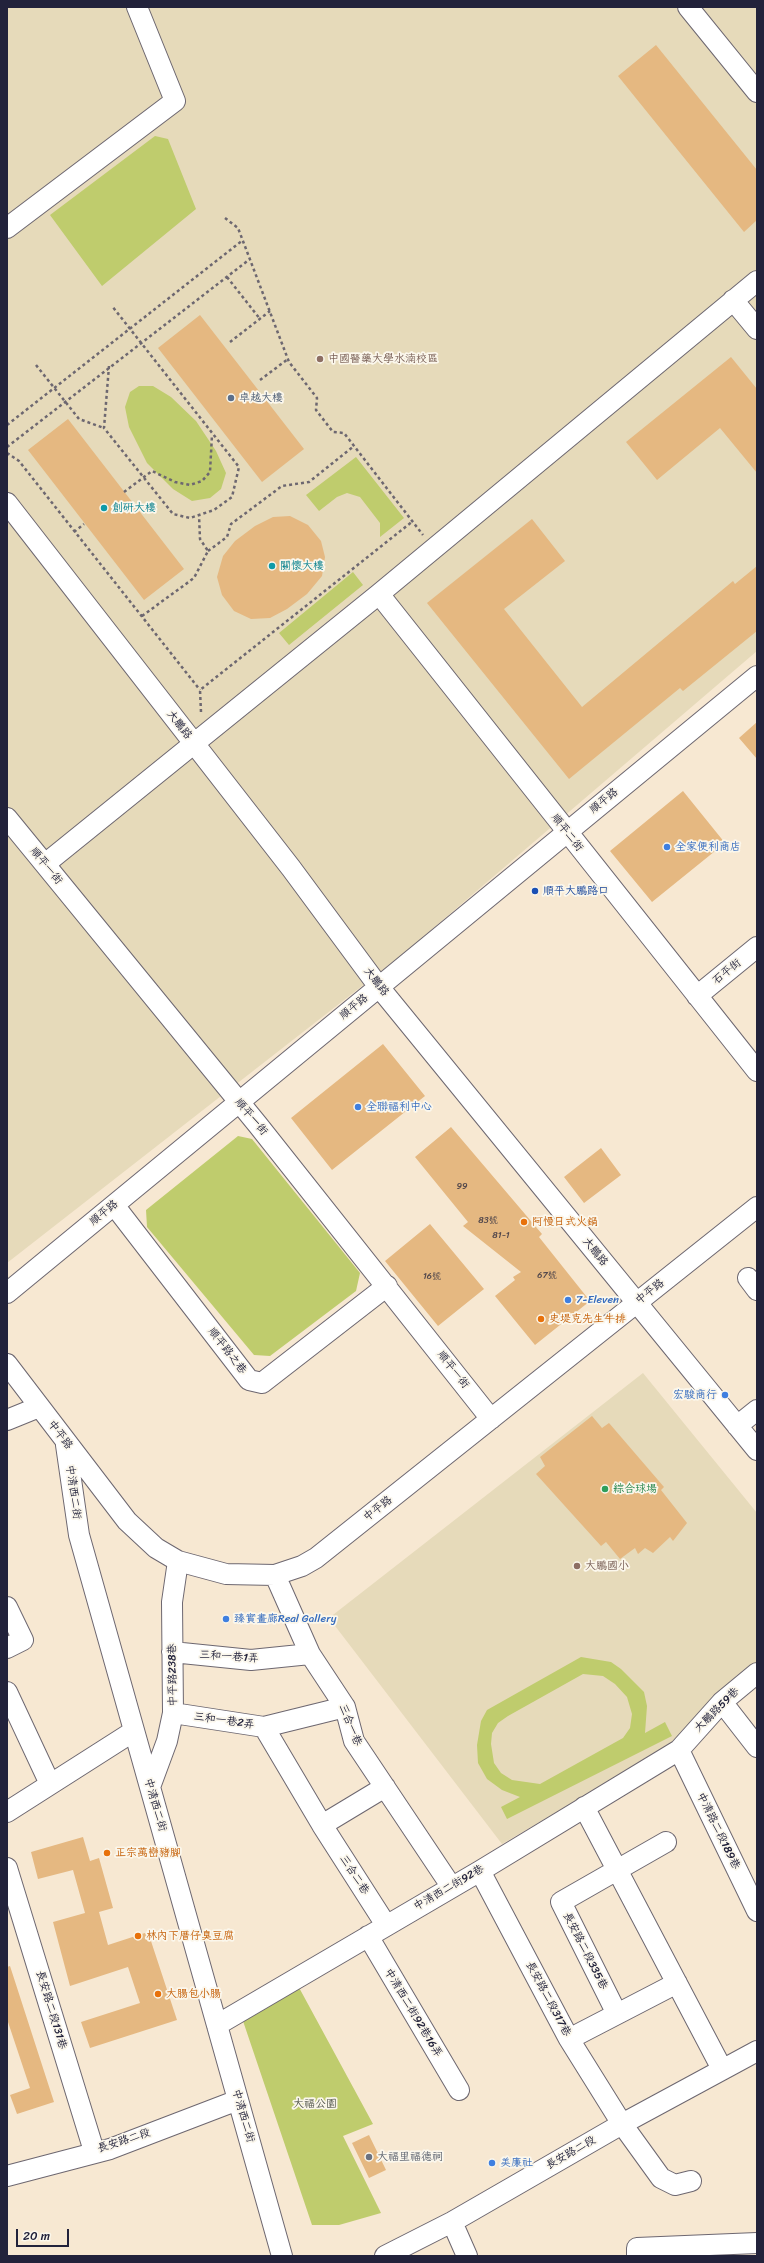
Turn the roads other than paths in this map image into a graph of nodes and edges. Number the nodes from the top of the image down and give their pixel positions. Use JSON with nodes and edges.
{"nodes":[{"id":1,"x":137,"y":7,"type":"edge"},
{"id":2,"x":688,"y":7,"type":"edge"},
{"id":3,"x":757,"y":92,"type":"edge"},
{"id":4,"x":7,"y":228,"type":"edge"},
{"id":5,"x":757,"y":281,"type":"edge"},
{"id":6,"x":733,"y":300,"type":"junction"},
{"id":7,"x":757,"y":330,"type":"edge"},
{"id":8,"x":7,"y":503,"type":"edge"},
{"id":9,"x":379,"y":594,"type":"junction"},
{"id":10,"x":757,"y":676,"type":"edge"},
{"id":11,"x":194,"y":745,"type":"junction"},
{"id":12,"x":7,"y":818,"type":"edge"},
{"id":13,"x":566,"y":833,"type":"junction"},
{"id":14,"x":45,"y":864,"type":"junction"},
{"id":15,"x":757,"y":947,"type":"edge"},
{"id":16,"x":379,"y":987,"type":"junction"},
{"id":17,"x":697,"y":996,"type":"junction"},
{"id":18,"x":757,"y":1071,"type":"edge"},
{"id":19,"x":239,"y":1102,"type":"junction"},
{"id":20,"x":114,"y":1205,"type":"junction"},
{"id":21,"x":757,"y":1207,"type":"edge"},
{"id":22,"x":387,"y":1286,"type":"junction"},
{"id":23,"x":7,"y":1293,"type":"edge"},
{"id":24,"x":637,"y":1303,"type":"junction"},
{"id":25,"x":7,"y":1364,"type":"edge"},
{"id":26,"x":39,"y":1407,"type":"junction"},
{"id":27,"x":757,"y":1410,"type":"edge"},
{"id":28,"x":491,"y":1419,"type":"junction"},
{"id":29,"x":7,"y":1420,"type":"edge"},
{"id":30,"x":737,"y":1426,"type":"junction"},
{"id":31,"x":66,"y":1443,"type":"junction"},
{"id":32,"x":757,"y":1450,"type":"edge"},
{"id":33,"x":178,"y":1561,"type":"junction"},
{"id":34,"x":275,"y":1575,"type":"junction"},
{"id":35,"x":7,"y":1607,"type":"edge"},
{"id":36,"x":7,"y":1648,"type":"edge"},
{"id":37,"x":172,"y":1652,"type":"junction"},
{"id":38,"x":310,"y":1654,"type":"junction"},
{"id":39,"x":757,"y":1673,"type":"edge"},
{"id":40,"x":7,"y":1692,"type":"edge"},
{"id":41,"x":722,"y":1702,"type":"junction"},
{"id":42,"x":345,"y":1707,"type":"junction"},
{"id":43,"x":174,"y":1714,"type":"junction"},
{"id":44,"x":264,"y":1727,"type":"junction"},
{"id":45,"x":134,"y":1731,"type":"junction"},
{"id":46,"x":757,"y":1747,"type":"edge"},
{"id":47,"x":680,"y":1750,"type":"junction"},
{"id":48,"x":50,"y":1784,"type":"junction"},
{"id":49,"x":150,"y":1787,"type":"junction"},
{"id":50,"x":385,"y":1787,"type":"junction"},
{"id":51,"x":584,"y":1807,"type":"junction"},
{"id":52,"x":8,"y":1808,"type":"edge"},
{"id":53,"x":322,"y":1825,"type":"junction"},
{"id":54,"x":666,"y":1842,"type":"dead end"},
{"id":55,"x":7,"y":1868,"type":"edge"},
{"id":56,"x":617,"y":1870,"type":"junction"},
{"id":57,"x":480,"y":1871,"type":"junction"},
{"id":58,"x":451,"y":1886,"type":"junction"},
{"id":59,"x":757,"y":1911,"type":"edge"},
{"id":60,"x":386,"y":1925,"type":"junction"},
{"id":61,"x":368,"y":1936,"type":"junction"},
{"id":62,"x":677,"y":1984,"type":"junction"},
{"id":63,"x":617,"y":2014,"type":"junction"},
{"id":64,"x":217,"y":2025,"type":"junction"},
{"id":65,"x":569,"y":2039,"type":"junction"},
{"id":66,"x":757,"y":2051,"type":"edge"},
{"id":67,"x":722,"y":2069,"type":"junction"},
{"id":68,"x":459,"y":2090,"type":"dead end"},
{"id":69,"x":238,"y":2100,"type":"junction"},
{"id":70,"x":622,"y":2124,"type":"junction"},
{"id":71,"x":94,"y":2151,"type":"junction"},
{"id":72,"x":7,"y":2176,"type":"edge"},
{"id":73,"x":691,"y":2181,"type":"dead end"},
{"id":74,"x":452,"y":2222,"type":"junction"},
{"id":75,"x":757,"y":2243,"type":"edge"},
{"id":76,"x":282,"y":2256,"type":"edge"},
{"id":77,"x":385,"y":2256,"type":"edge"},
{"id":78,"x":467,"y":2256,"type":"edge"},
{"id":79,"x":637,"y":2256,"type":"edge"}],
"edges":[{"from":1,"to":4,"type":"street"},
{"from":2,"to":3,"type":"street"},
{"from":5,"to":6,"type":"street"},
{"from":6,"to":7,"type":"street"},
{"from":6,"to":9,"type":"street"},
{"from":8,"to":11,"type":"street","name":"大鵬路"},
{"from":9,"to":11,"type":"street"},
{"from":9,"to":13,"type":"street","name":"順平二街"},
{"from":10,"to":13,"type":"street","name":"順平路"},
{"from":11,"to":14,"type":"street"},
{"from":11,"to":16,"type":"street","name":"大鵬路"},
{"from":12,"to":14,"type":"street","name":"順平一街"},
{"from":13,"to":16,"type":"street","name":"順平路"},
{"from":13,"to":17,"type":"street","name":"順平二街"},
{"from":14,"to":19,"type":"street","name":"順平一街"},
{"from":15,"to":17,"type":"street","name":"石平街"},
{"from":16,"to":19,"type":"street","name":"順平路"},
{"from":16,"to":24,"type":"street","name":"大鵬路"},
{"from":17,"to":18,"type":"street","name":"順平二街"},
{"from":19,"to":20,"type":"street","name":"順平路"},
{"from":19,"to":22,"type":"street","name":"順平一街"},
{"from":20,"to":22,"type":"street","name":"順平路之巷"},
{"from":20,"to":23,"type":"street","name":"順平路"},
{"from":21,"to":24,"type":"street","name":"中平路"},
{"from":22,"to":28,"type":"street","name":"順平一街"},
{"from":24,"to":28,"type":"street","name":"中平路"},
{"from":24,"to":30,"type":"street","name":"大鵬路"},
{"from":25,"to":26,"type":"street","name":"中平路"},
{"from":26,"to":29,"type":"street"},
{"from":26,"to":31,"type":"street","name":"中平路"},
{"from":27,"to":30,"type":"street"},
{"from":28,"to":34,"type":"street","name":"中平路"},
{"from":30,"to":32,"type":"street","name":"大鵬路"},
{"from":31,"to":33,"type":"street","name":"中平路"},
{"from":31,"to":45,"type":"street","name":"中清西二街"},
{"from":33,"to":34,"type":"street","name":"中平路"},
{"from":33,"to":37,"type":"street","name":"中平路238巷"},
{"from":34,"to":38,"type":"street","name":"三合一巷"},
{"from":35,"to":36,"type":"street"},
{"from":37,"to":38,"type":"street","name":"三和一巷1弄"},
{"from":37,"to":43,"type":"street","name":"中平路238巷"},
{"from":38,"to":42,"type":"street","name":"三合一巷"},
{"from":39,"to":41,"type":"street","name":"大鵬路59巷"},
{"from":40,"to":48,"type":"street"},
{"from":41,"to":46,"type":"street"},
{"from":41,"to":47,"type":"street","name":"大鵬路59巷"},
{"from":42,"to":44,"type":"street","name":"三和一巷2弄"},
{"from":42,"to":50,"type":"street","name":"三合一巷"},
{"from":43,"to":44,"type":"street","name":"三和一巷2弄"},
{"from":43,"to":49,"type":"street","name":"中平路238巷"},
{"from":44,"to":53,"type":"street","name":"三合二巷"},
{"from":45,"to":48,"type":"street"},
{"from":45,"to":49,"type":"street","name":"中清西二街"},
{"from":47,"to":51,"type":"street","name":"中清西二街92巷"},
{"from":47,"to":59,"type":"street","name":"中清路二段189巷"},
{"from":48,"to":52,"type":"street"},
{"from":49,"to":64,"type":"street","name":"中清西二街"},
{"from":50,"to":53,"type":"street"},
{"from":50,"to":58,"type":"street","name":"三合一巷"},
{"from":51,"to":56,"type":"street"},
{"from":51,"to":57,"type":"street","name":"中清西二街92巷"},
{"from":53,"to":60,"type":"street","name":"三合二巷"},
{"from":54,"to":56,"type":"street","name":"長安路二段335巷"},
{"from":55,"to":71,"type":"street","name":"長安路二段131巷"},
{"from":56,"to":62,"type":"street"},
{"from":56,"to":63,"type":"street","name":"長安路二段335巷"},
{"from":57,"to":58,"type":"street","name":"中清西二街92巷"},
{"from":57,"to":65,"type":"street","name":"長安路二段317巷"},
{"from":58,"to":60,"type":"street","name":"中清西二街92巷"},
{"from":60,"to":61,"type":"street","name":"中清西二街92巷"},
{"from":61,"to":64,"type":"street","name":"中清西二街92巷"},
{"from":61,"to":68,"type":"street","name":"中清西二街92巷16弄"},
{"from":62,"to":63,"type":"street"},
{"from":62,"to":67,"type":"street"},
{"from":63,"to":65,"type":"street"},
{"from":64,"to":69,"type":"street","name":"中清西二街"},
{"from":65,"to":70,"type":"street","name":"長安路二段317巷"},
{"from":66,"to":67,"type":"street","name":"長安路二段"},
{"from":67,"to":70,"type":"street","name":"長安路二段"},
{"from":69,"to":71,"type":"street","name":"長安路二段"},
{"from":69,"to":76,"type":"street","name":"中清西二街"},
{"from":70,"to":73,"type":"street","name":"長安路二段317巷"},
{"from":70,"to":74,"type":"street","name":"長安路二段"},
{"from":71,"to":72,"type":"street","name":"長安路二段"},
{"from":74,"to":77,"type":"street","name":"長安路二段"},
{"from":74,"to":78,"type":"street"},
{"from":75,"to":79,"type":"street"}]}
